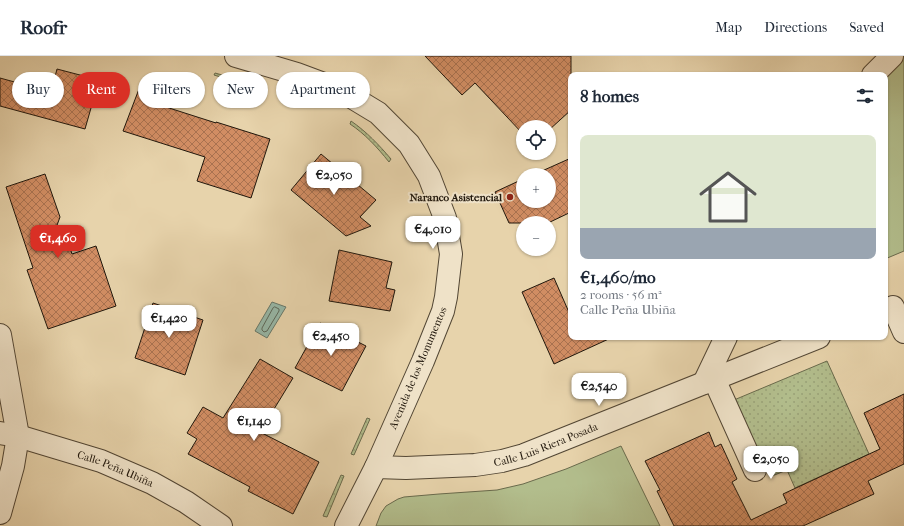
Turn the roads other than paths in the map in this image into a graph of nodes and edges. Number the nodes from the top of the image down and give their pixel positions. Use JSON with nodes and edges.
{"nodes":[{"id":1,"x":236,"y":56,"type":"edge"},
{"id":2,"x":892,"y":56,"type":"edge"},
{"id":3,"x":876,"y":72,"type":"edge"},
{"id":4,"x":894,"y":306,"type":"edge"},
{"id":5,"x":904,"y":332,"type":"edge"},
{"id":6,"x":0,"y":336,"type":"edge"},
{"id":7,"x":725,"y":340,"type":"edge"},
{"id":8,"x":812,"y":340,"type":"edge"},
{"id":9,"x":709,"y":381,"type":"junction"},
{"id":10,"x":9,"y":435,"type":"edge"},
{"id":11,"x":376,"y":467,"type":"junction"},
{"id":12,"x":754,"y":470,"type":"dead end"},
{"id":13,"x":0,"y":513,"type":"edge"},
{"id":14,"x":221,"y":526,"type":"edge"},
{"id":15,"x":346,"y":526,"type":"edge"}],
"edges":[{"from":1,"to":11,"type":"street","name":"Avenida de los Monumentos"},
{"from":2,"to":3,"type":"street"},
{"from":4,"to":5,"type":"street"},
{"from":6,"to":10,"type":"street"},
{"from":7,"to":9,"type":"street"},
{"from":8,"to":9,"type":"street","name":"Calle Luis Riera Posada"},
{"from":9,"to":11,"type":"street","name":"Calle Luis Riera Posada"},
{"from":9,"to":12,"type":"street"},
{"from":10,"to":13,"type":"street"},
{"from":10,"to":14,"type":"street","name":"Calle Peña Ubiña"},
{"from":11,"to":15,"type":"street","name":"Avenida de los Monumentos"}]}
